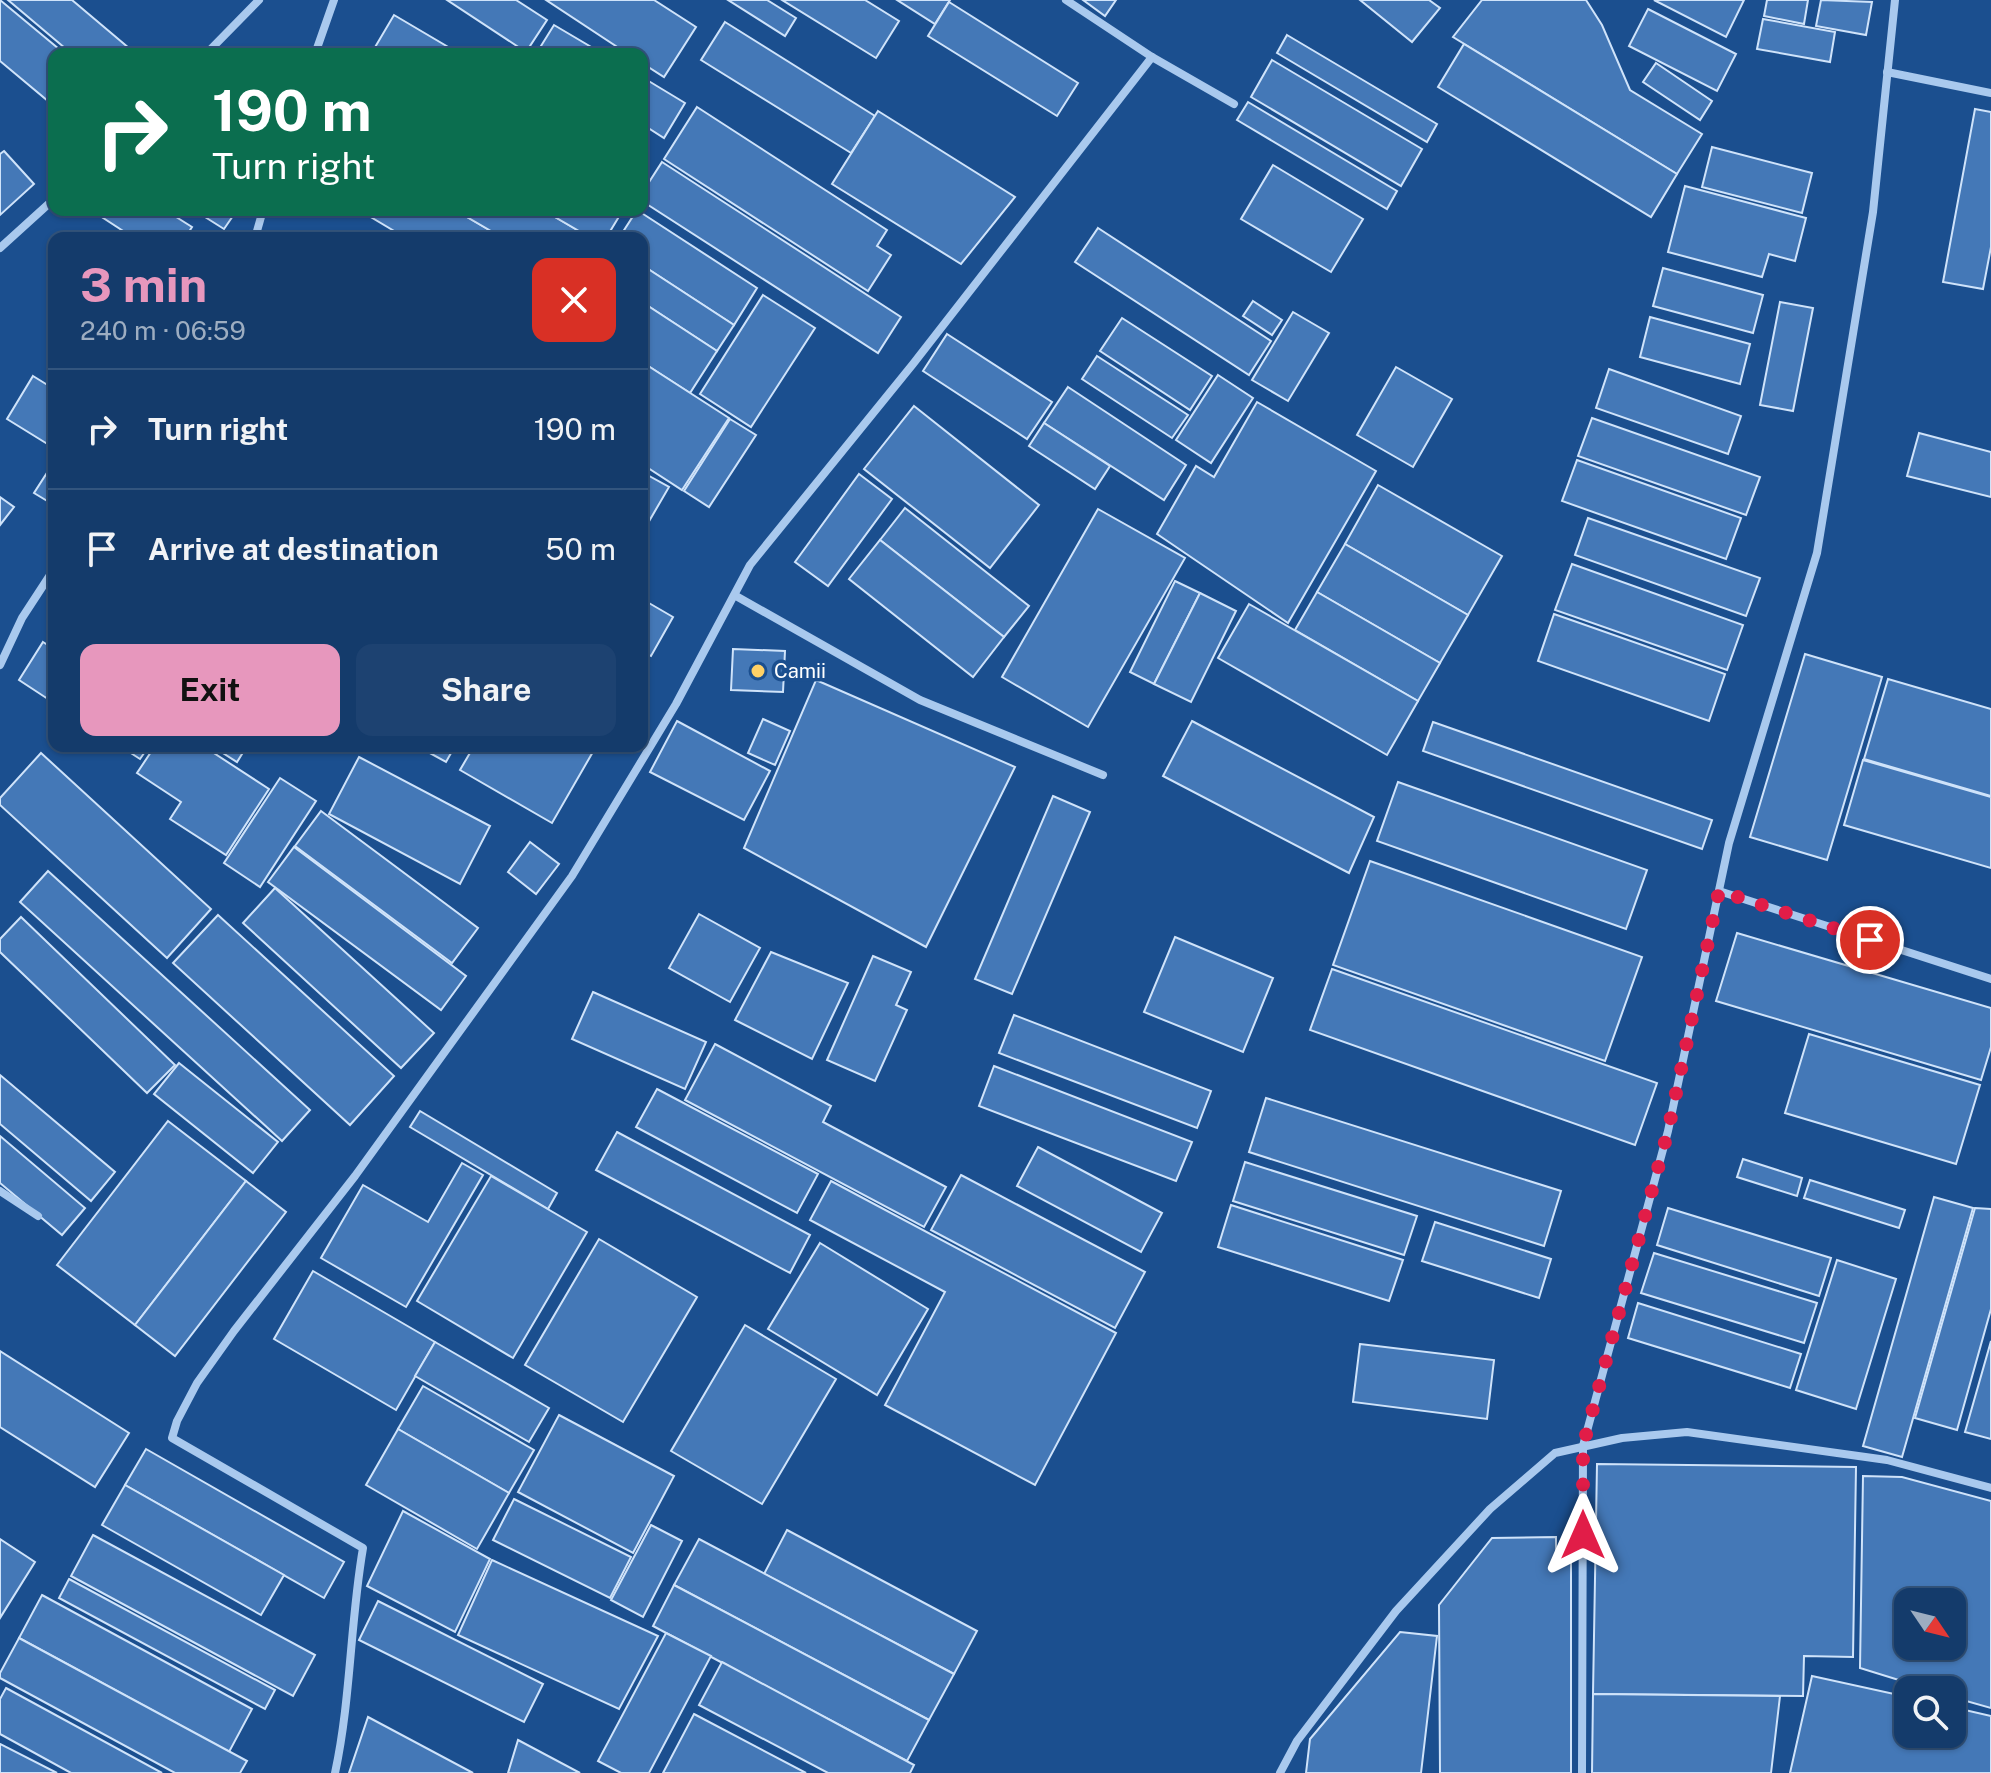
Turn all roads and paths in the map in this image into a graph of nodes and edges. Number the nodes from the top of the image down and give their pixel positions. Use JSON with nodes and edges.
{"nodes":[{"id":1,"x":259,"y":0,"type":"edge"},
{"id":2,"x":334,"y":0,"type":"edge"},
{"id":3,"x":1066,"y":0,"type":"edge"},
{"id":4,"x":1895,"y":0,"type":"edge"},
{"id":5,"x":212,"y":48,"type":"edge"},
{"id":6,"x":317,"y":48,"type":"edge"},
{"id":7,"x":1152,"y":57,"type":"junction"},
{"id":8,"x":1887,"y":72,"type":"junction"},
{"id":9,"x":1991,"y":93,"type":"edge"},
{"id":10,"x":1234,"y":104,"type":"dead end"},
{"id":11,"x":48,"y":204,"type":"edge"},
{"id":12,"x":0,"y":248,"type":"edge"},
{"id":13,"x":48,"y":578,"type":"edge"},
{"id":14,"x":736,"y":596,"type":"junction"},
{"id":15,"x":0,"y":665,"type":"edge"},
{"id":16,"x":648,"y":750,"type":"edge"},
{"id":17,"x":647,"y":752,"type":"edge"},
{"id":18,"x":1103,"y":775,"type":"dead end"},
{"id":19,"x":1719,"y":891,"type":"junction"},
{"id":20,"x":1991,"y":979,"type":"edge"},
{"id":21,"x":0,"y":1191,"type":"edge"},
{"id":22,"x":38,"y":1216,"type":"dead end"},
{"id":23,"x":1583,"y":1446,"type":"junction"},
{"id":24,"x":1991,"y":1488,"type":"edge"},
{"id":25,"x":335,"y":1773,"type":"edge"},
{"id":26,"x":1280,"y":1773,"type":"edge"},
{"id":27,"x":1582,"y":1773,"type":"edge"}],
"edges":[{"from":1,"to":5,"type":"street"},
{"from":2,"to":6,"type":"street"},
{"from":3,"to":7,"type":"street"},
{"from":4,"to":8,"type":"street"},
{"from":7,"to":10,"type":"street"},
{"from":7,"to":14,"type":"street"},
{"from":8,"to":9,"type":"street"},
{"from":8,"to":19,"type":"street"},
{"from":11,"to":12,"type":"street"},
{"from":13,"to":15,"type":"street"},
{"from":14,"to":16,"type":"street"},
{"from":14,"to":18,"type":"street"},
{"from":17,"to":25,"type":"street"},
{"from":19,"to":20,"type":"street"},
{"from":19,"to":23,"type":"street"},
{"from":21,"to":22,"type":"street"},
{"from":23,"to":24,"type":"street"},
{"from":23,"to":26,"type":"street"},
{"from":23,"to":27,"type":"street"}]}
